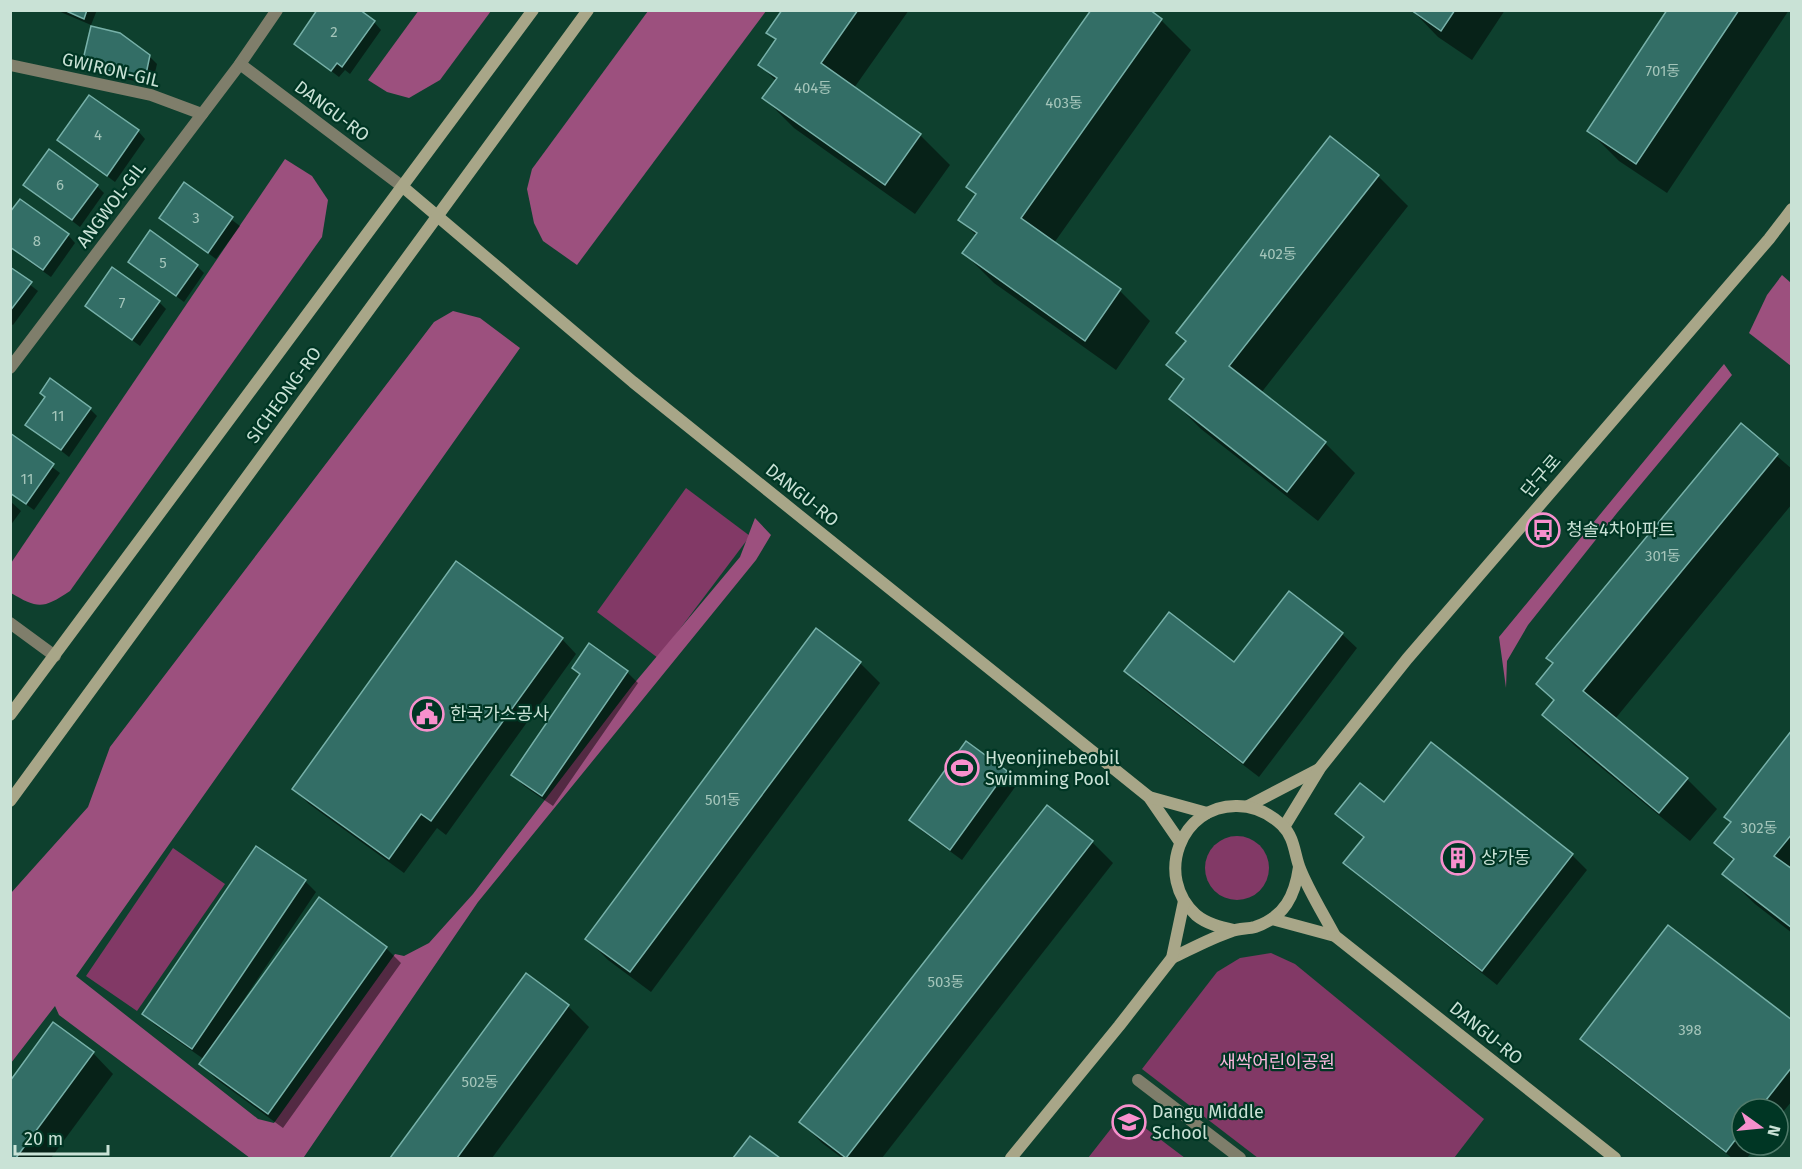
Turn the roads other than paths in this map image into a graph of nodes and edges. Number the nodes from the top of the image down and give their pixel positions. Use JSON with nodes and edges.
{"nodes":[{"id":1,"x":277,"y":10,"type":"edge"},
{"id":2,"x":533,"y":10,"type":"edge"},
{"id":3,"x":588,"y":10,"type":"edge"},
{"id":4,"x":240,"y":64,"type":"junction"},
{"id":5,"x":10,"y":65,"type":"edge"},
{"id":6,"x":202,"y":114,"type":"junction"},
{"id":7,"x":403,"y":188,"type":"junction"},
{"id":8,"x":1791,"y":209,"type":"edge"},
{"id":9,"x":437,"y":216,"type":"junction"},
{"id":10,"x":10,"y":368,"type":"edge"},
{"id":11,"x":10,"y":623,"type":"edge"},
{"id":12,"x":55,"y":656,"type":"junction"},
{"id":13,"x":10,"y":715,"type":"edge"},
{"id":14,"x":1320,"y":768,"type":"junction"},
{"id":15,"x":1149,"y":797,"type":"junction"},
{"id":16,"x":10,"y":801,"type":"edge"},
{"id":17,"x":1248,"y":806,"type":"junction"},
{"id":18,"x":1207,"y":813,"type":"junction"},
{"id":19,"x":1284,"y":827,"type":"junction"},
{"id":20,"x":1180,"y":842,"type":"junction"},
{"id":21,"x":1299,"y":866,"type":"junction"},
{"id":22,"x":1184,"y":901,"type":"junction"},
{"id":23,"x":1272,"y":919,"type":"junction"},
{"id":24,"x":1234,"y":930,"type":"junction"},
{"id":25,"x":1335,"y":936,"type":"junction"},
{"id":26,"x":1172,"y":958,"type":"junction"},
{"id":27,"x":1138,"y":1080,"type":"dead end"},
{"id":28,"x":1011,"y":1158,"type":"edge"},
{"id":29,"x":1240,"y":1158,"type":"edge"},
{"id":30,"x":1615,"y":1158,"type":"edge"}],
"edges":[{"from":1,"to":4,"type":"street","name":"ANGWOL-GIL"},
{"from":2,"to":7,"type":"street","name":"SICHEONG-RO"},
{"from":3,"to":9,"type":"street","name":"SICHEONG-RO"},
{"from":4,"to":6,"type":"street","name":"ANGWOL-GIL"},
{"from":4,"to":7,"type":"street","name":"DANGU-RO"},
{"from":5,"to":6,"type":"street","name":"GWIRON-GIL"},
{"from":6,"to":10,"type":"street","name":"ANGWOL-GIL"},
{"from":7,"to":9,"type":"street","name":"DANGU-RO"},
{"from":7,"to":12,"type":"street","name":"SICHEONG-RO"},
{"from":8,"to":14,"type":"street","name":"단구로"},
{"from":9,"to":15,"type":"street","name":"DANGU-RO"},
{"from":9,"to":16,"type":"street","name":"SICHEONG-RO"},
{"from":11,"to":12,"type":"street"},
{"from":12,"to":13,"type":"street","name":"SICHEONG-RO"},
{"from":14,"to":17,"type":"street"},
{"from":14,"to":19,"type":"street","name":"단구로"},
{"from":15,"to":18,"type":"street"},
{"from":15,"to":20,"type":"street"},
{"from":17,"to":18,"type":"street"},
{"from":17,"to":19,"type":"street"},
{"from":18,"to":20,"type":"street"},
{"from":19,"to":21,"type":"street"},
{"from":20,"to":22,"type":"street"},
{"from":21,"to":23,"type":"street"},
{"from":21,"to":25,"type":"street"},
{"from":22,"to":24,"type":"street"},
{"from":22,"to":26,"type":"street"},
{"from":23,"to":24,"type":"street"},
{"from":23,"to":25,"type":"street"},
{"from":24,"to":26,"type":"street"},
{"from":25,"to":30,"type":"street","name":"DANGU-RO"},
{"from":26,"to":28,"type":"street"},
{"from":27,"to":29,"type":"street"}]}
